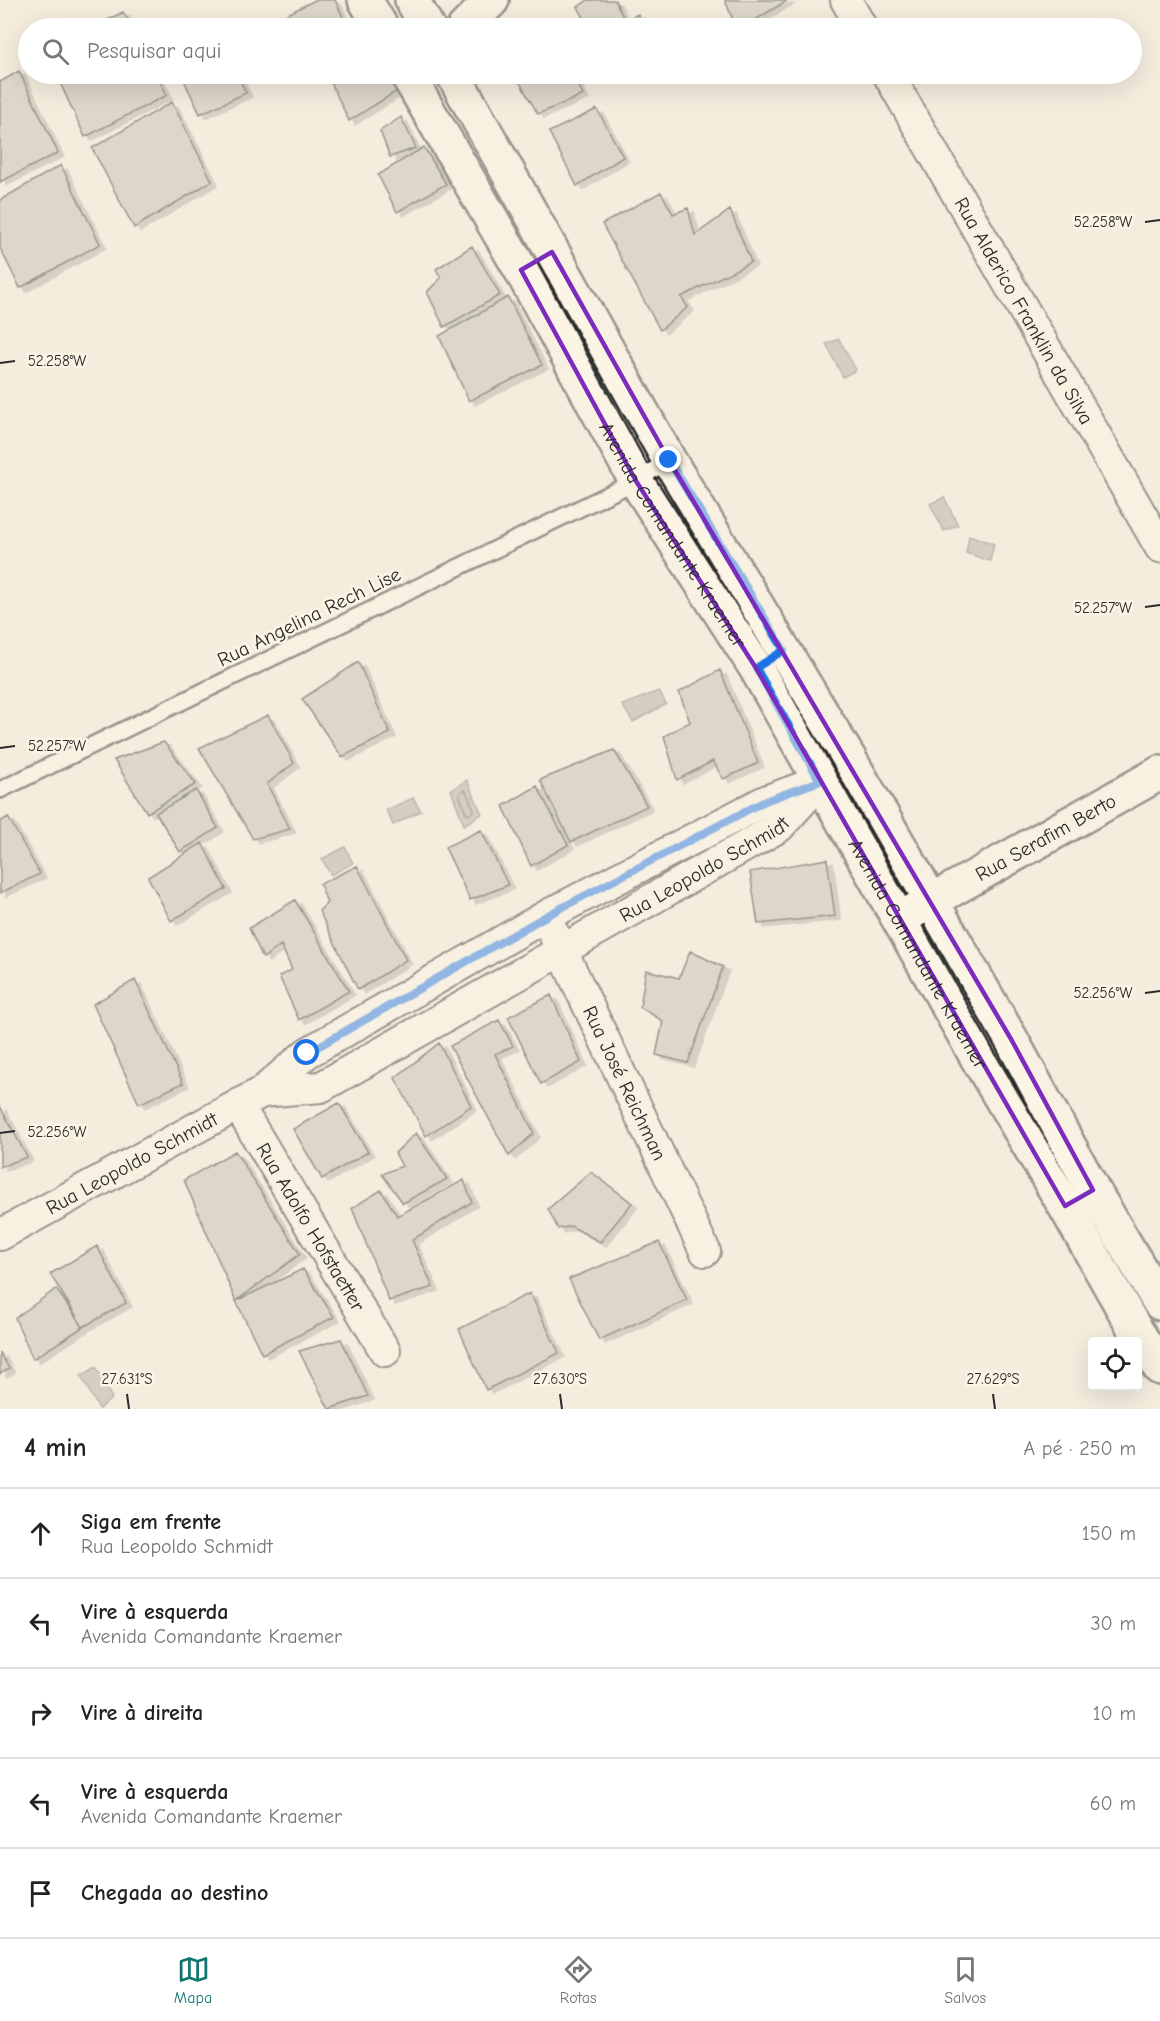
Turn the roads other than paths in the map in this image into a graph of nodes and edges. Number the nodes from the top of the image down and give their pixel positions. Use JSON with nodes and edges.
{"nodes":[{"id":1,"x":365,"y":0,"type":"edge"},
{"id":2,"x":412,"y":0,"type":"edge"},
{"id":3,"x":492,"y":0,"type":"edge"},
{"id":4,"x":846,"y":0,"type":"edge"},
{"id":5,"x":376,"y":18,"type":"edge"},
{"id":6,"x":422,"y":18,"type":"edge"},
{"id":7,"x":474,"y":18,"type":"edge"},
{"id":8,"x":856,"y":18,"type":"edge"},
{"id":9,"x":416,"y":84,"type":"edge"},
{"id":10,"x":459,"y":84,"type":"edge"},
{"id":11,"x":894,"y":84,"type":"edge"},
{"id":12,"x":552,"y":252,"type":"junction"},
{"id":13,"x":521,"y":270,"type":"junction"},
{"id":14,"x":669,"y":460,"type":"junction"},
{"id":15,"x":636,"y":481,"type":"junction"},
{"id":16,"x":1160,"y":547,"type":"edge"},
{"id":17,"x":784,"y":650,"type":"junction"},
{"id":18,"x":756,"y":668,"type":"junction"},
{"id":19,"x":850,"y":760,"type":"junction"},
{"id":20,"x":1160,"y":773,"type":"edge"},
{"id":21,"x":820,"y":781,"type":"junction"},
{"id":22,"x":0,"y":790,"type":"edge"},
{"id":23,"x":930,"y":901,"type":"junction"},
{"id":24,"x":546,"y":916,"type":"junction"},
{"id":25,"x":900,"y":920,"type":"junction"},
{"id":26,"x":562,"y":951,"type":"junction"},
{"id":27,"x":1011,"y":1039,"type":"junction"},
{"id":28,"x":978,"y":1059,"type":"junction"},
{"id":29,"x":250,"y":1098,"type":"junction"},
{"id":30,"x":1093,"y":1190,"type":"junction"},
{"id":31,"x":1065,"y":1206,"type":"junction"},
{"id":32,"x":0,"y":1235,"type":"edge"},
{"id":33,"x":705,"y":1251,"type":"dead end"},
{"id":34,"x":1160,"y":1303,"type":"edge"},
{"id":35,"x":1146,"y":1317,"type":"edge"},
{"id":36,"x":385,"y":1351,"type":"dead end"},
{"id":37,"x":1160,"y":1368,"type":"edge"}],
"edges":[{"from":1,"to":5,"type":"main road"},
{"from":2,"to":6,"type":"main road"},
{"from":3,"to":7,"type":"main road"},
{"from":4,"to":8,"type":"street"},
{"from":9,"to":13,"type":"main road","name":"Avenida Comandante Kraemer"},
{"from":10,"to":12,"type":"main road","name":"Avenida Comandante Kraemer"},
{"from":11,"to":16,"type":"street","name":"Rua Alderico Franklin da Silva"},
{"from":12,"to":13,"type":"main road"},
{"from":12,"to":14,"type":"main road","name":"Avenida Comandante Kraemer"},
{"from":13,"to":15,"type":"main road","name":"Avenida Comandante Kraemer"},
{"from":14,"to":15,"type":"lane","name":"Rua Angelina Rech Lise"},
{"from":14,"to":17,"type":"main road","name":"Avenida Comandante Kraemer"},
{"from":15,"to":18,"type":"main road","name":"Avenida Comandante Kraemer"},
{"from":15,"to":22,"type":"lane","name":"Rua Angelina Rech Lise"},
{"from":17,"to":18,"type":"main road"},
{"from":17,"to":19,"type":"main road","name":"Avenida Comandante Kraemer"},
{"from":18,"to":21,"type":"main road","name":"Avenida Comandante Kraemer"},
{"from":19,"to":21,"type":"street"},
{"from":19,"to":23,"type":"main road","name":"Avenida Comandante Kraemer"},
{"from":20,"to":23,"type":"main road","name":"Rua Serafim Berto"},
{"from":21,"to":24,"type":"street","name":"Rua Leopoldo Schmidt"},
{"from":21,"to":25,"type":"main road","name":"Avenida Comandante Kraemer"},
{"from":21,"to":26,"type":"street","name":"Rua Leopoldo Schmidt"},
{"from":23,"to":25,"type":"main road","name":"Rua Serafim Berto"},
{"from":23,"to":27,"type":"main road","name":"Avenida Comandante Kraemer"},
{"from":24,"to":26,"type":"street","name":"Rua José Reichman"},
{"from":24,"to":29,"type":"street","name":"Rua Leopoldo Schmidt"},
{"from":25,"to":28,"type":"main road","name":"Avenida Comandante Kraemer"},
{"from":26,"to":29,"type":"street","name":"Rua Leopoldo Schmidt"},
{"from":26,"to":33,"type":"street","name":"Rua José Reichman"},
{"from":27,"to":28,"type":"main road"},
{"from":27,"to":30,"type":"main road","name":"Avenida Comandante Kraemer"},
{"from":28,"to":31,"type":"main road","name":"Avenida Comandante Kraemer"},
{"from":29,"to":32,"type":"street","name":"Rua Leopoldo Schmidt"},
{"from":29,"to":36,"type":"street","name":"Rua Adolfo Hofstaetter"},
{"from":30,"to":31,"type":"main road"},
{"from":30,"to":34,"type":"main road","name":"Avenida Comandante Kraemer"},
{"from":31,"to":35,"type":"main road","name":"Avenida Comandante Kraemer"},
{"from":35,"to":37,"type":"main road","name":"Avenida Comandante Kraemer"}]}
